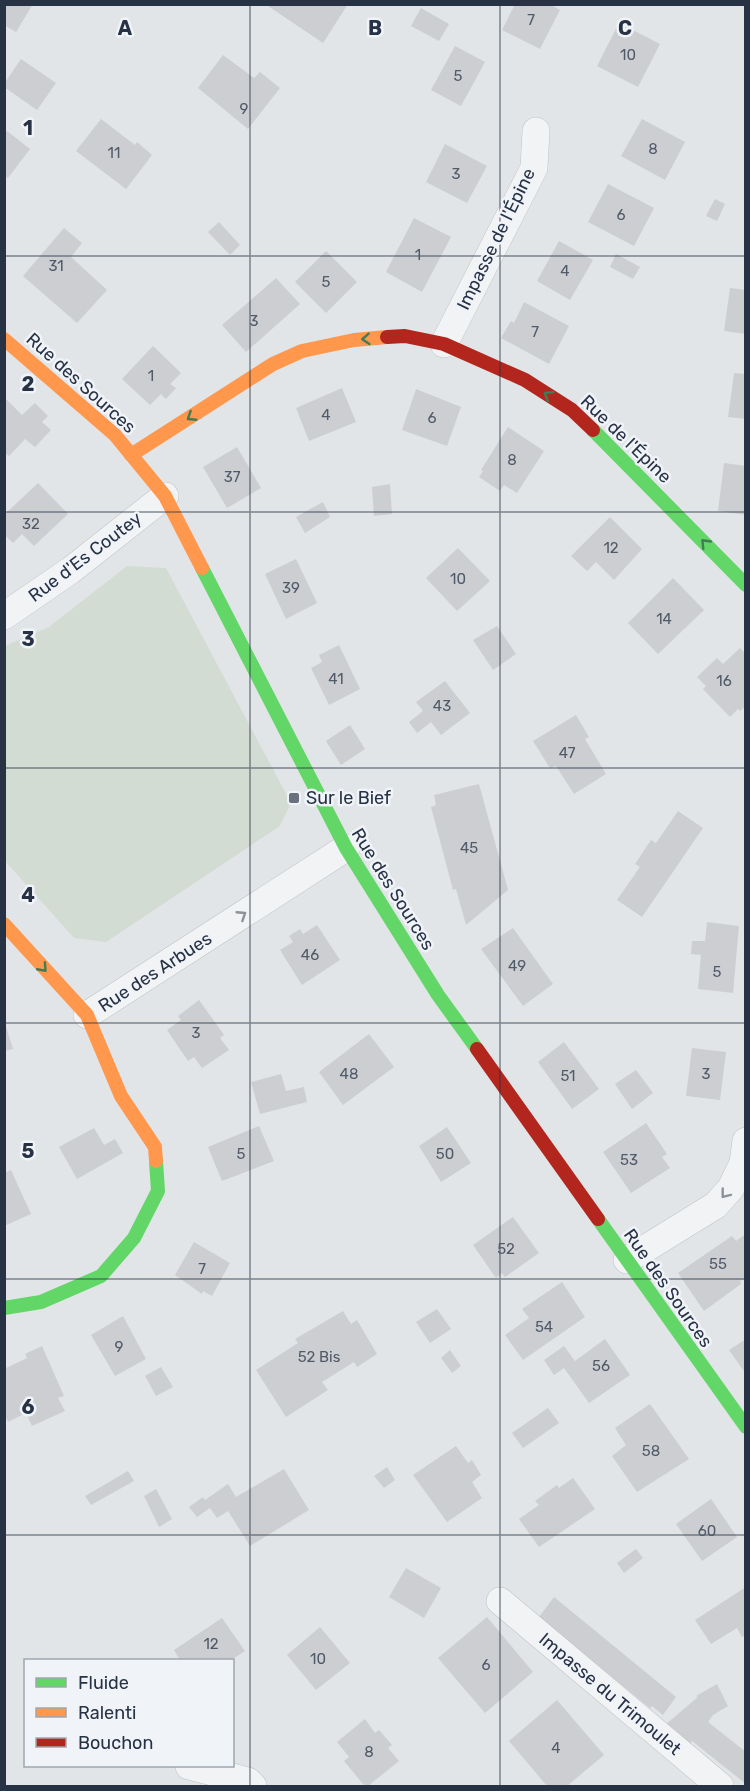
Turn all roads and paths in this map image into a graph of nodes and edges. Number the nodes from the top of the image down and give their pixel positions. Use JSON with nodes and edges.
{"nodes":[{"id":1,"x":536,"y":131,"type":"dead end"},
{"id":2,"x":4,"y":339,"type":"edge"},
{"id":3,"x":444,"y":344,"type":"junction"},
{"id":4,"x":131,"y":455,"type":"junction"},
{"id":5,"x":165,"y":496,"type":"junction"},
{"id":6,"x":746,"y":585,"type":"edge"},
{"id":7,"x":4,"y":616,"type":"edge"},
{"id":8,"x":345,"y":848,"type":"junction"},
{"id":9,"x":4,"y":924,"type":"edge"},
{"id":10,"x":87,"y":1016,"type":"junction"},
{"id":11,"x":746,"y":1141,"type":"edge"},
{"id":12,"x":627,"y":1260,"type":"junction"},
{"id":13,"x":4,"y":1308,"type":"edge"},
{"id":14,"x":746,"y":1427,"type":"edge"},
{"id":15,"x":500,"y":1601,"type":"dead end"},
{"id":16,"x":193,"y":1767,"type":"edge"},
{"id":17,"x":253,"y":1786,"type":"edge"},
{"id":18,"x":720,"y":1786,"type":"edge"}],
"edges":[{"from":1,"to":3,"type":"street","name":"Impasse de l'Épine"},
{"from":2,"to":4,"type":"street","name":"Rue des Sources"},
{"from":3,"to":4,"type":"street","name":"Rue de l'Épine","one_way":true},
{"from":6,"to":3,"type":"street","name":"Rue de l'Épine","one_way":true},
{"from":4,"to":5,"type":"street","name":"Rue des Sources"},
{"from":5,"to":7,"type":"street","name":"Rue d'Es Coutey"},
{"from":5,"to":8,"type":"street","name":"Rue des Sources"},
{"from":10,"to":8,"type":"street","name":"Rue des Arbues","one_way":true},
{"from":8,"to":12,"type":"street","name":"Rue des Sources"},
{"from":9,"to":10,"type":"street","one_way":true},
{"from":10,"to":13,"type":"street","name":"Rue des Arbues"},
{"from":11,"to":12,"type":"street","one_way":true},
{"from":12,"to":14,"type":"street","name":"Rue des Sources"},
{"from":15,"to":18,"type":"street","name":"Impasse du Trimoulet"},
{"from":16,"to":17,"type":"street"}]}
